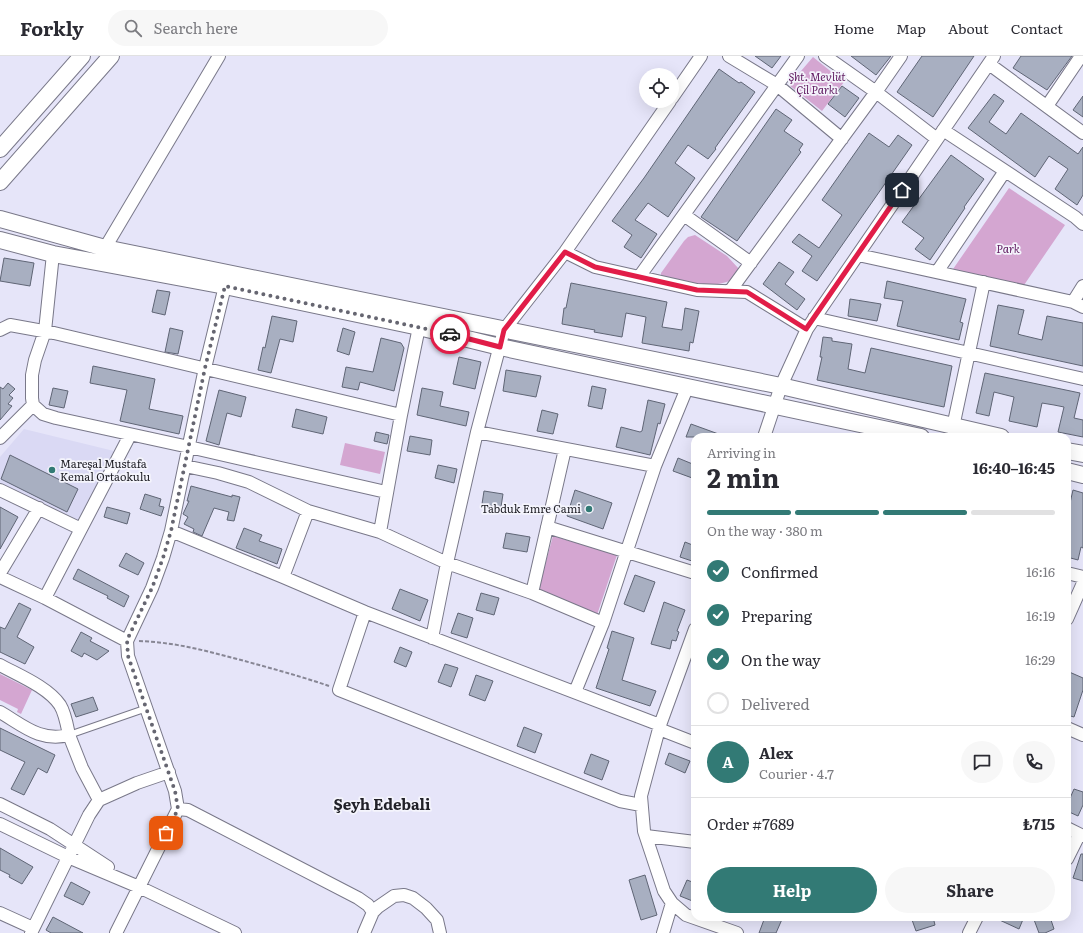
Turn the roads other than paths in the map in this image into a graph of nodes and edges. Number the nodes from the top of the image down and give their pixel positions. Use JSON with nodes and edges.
{"nodes":[{"id":1,"x":82,"y":56,"type":"edge"},
{"id":2,"x":112,"y":56,"type":"edge"},
{"id":3,"x":219,"y":56,"type":"edge"},
{"id":4,"x":701,"y":56,"type":"edge"},
{"id":5,"x":729,"y":56,"type":"edge"},
{"id":6,"x":798,"y":56,"type":"edge"},
{"id":7,"x":825,"y":56,"type":"edge"},
{"id":8,"x":901,"y":56,"type":"edge"},
{"id":9,"x":1082,"y":56,"type":"edge"},
{"id":10,"x":992,"y":60,"type":"edge"},
{"id":11,"x":777,"y":85,"type":"junction"},
{"id":12,"x":679,"y":88,"type":"edge"},
{"id":13,"x":876,"y":92,"type":"junction"},
{"id":14,"x":1047,"y":106,"type":"junction"},
{"id":15,"x":665,"y":108,"type":"edge"},
{"id":16,"x":1083,"y":133,"type":"edge"},
{"id":17,"x":940,"y":134,"type":"junction"},
{"id":18,"x":842,"y":139,"type":"junction"},
{"id":19,"x":0,"y":149,"type":"edge"},
{"id":20,"x":1005,"y":171,"type":"junction"},
{"id":21,"x":0,"y":182,"type":"edge"},
{"id":22,"x":684,"y":215,"type":"junction"},
{"id":23,"x":0,"y":219,"type":"edge"},
{"id":24,"x":1082,"y":219,"type":"edge"},
{"id":25,"x":0,"y":240,"type":"edge"},
{"id":26,"x":106,"y":248,"type":"junction"},
{"id":27,"x":565,"y":252,"type":"junction"},
{"id":28,"x":54,"y":254,"type":"junction"},
{"id":29,"x":858,"y":254,"type":"junction"},
{"id":30,"x":751,"y":263,"type":"junction"},
{"id":31,"x":937,"y":272,"type":"junction"},
{"id":32,"x":639,"y":277,"type":"junction"},
{"id":33,"x":984,"y":282,"type":"junction"},
{"id":34,"x":225,"y":286,"type":"junction"},
{"id":35,"x":1083,"y":286,"type":"edge"},
{"id":36,"x":730,"y":291,"type":"junction"},
{"id":37,"x":1078,"y":305,"type":"edge"},
{"id":38,"x":814,"y":318,"type":"junction"},
{"id":39,"x":419,"y":327,"type":"junction"},
{"id":40,"x":806,"y":329,"type":"junction"},
{"id":41,"x":0,"y":330,"type":"edge"},
{"id":42,"x":504,"y":330,"type":"junction"},
{"id":43,"x":45,"y":331,"type":"junction"},
{"id":44,"x":500,"y":347,"type":"junction"},
{"id":45,"x":968,"y":353,"type":"junction"},
{"id":46,"x":205,"y":368,"type":"junction"},
{"id":47,"x":1083,"y":379,"type":"edge"},
{"id":48,"x":781,"y":386,"type":"junction"},
{"id":49,"x":687,"y":388,"type":"junction"},
{"id":50,"x":33,"y":405,"type":"junction"},
{"id":51,"x":775,"y":406,"type":"junction"},
{"id":52,"x":401,"y":415,"type":"junction"},
{"id":53,"x":953,"y":427,"type":"junction"},
{"id":54,"x":477,"y":432,"type":"junction"},
{"id":55,"x":765,"y":433,"type":"edge"},
{"id":56,"x":902,"y":433,"type":"edge"},
{"id":57,"x":982,"y":433,"type":"edge"},
{"id":58,"x":130,"y":435,"type":"junction"},
{"id":59,"x":0,"y":438,"type":"edge"},
{"id":60,"x":189,"y":447,"type":"junction"},
{"id":61,"x":565,"y":449,"type":"junction"},
{"id":62,"x":1071,"y":452,"type":"edge"},
{"id":63,"x":1083,"y":454,"type":"edge"},
{"id":64,"x":185,"y":466,"type":"junction"},
{"id":65,"x":655,"y":466,"type":"junction"},
{"id":66,"x":1071,"y":472,"type":"edge"},
{"id":67,"x":1083,"y":475,"type":"edge"},
{"id":68,"x":0,"y":490,"type":"edge"},
{"id":69,"x":386,"y":492,"type":"junction"},
{"id":70,"x":39,"y":508,"type":"junction"},
{"id":71,"x":308,"y":511,"type":"junction"},
{"id":72,"x":547,"y":527,"type":"junction"},
{"id":73,"x":81,"y":529,"type":"junction"},
{"id":74,"x":171,"y":531,"type":"junction"},
{"id":75,"x":380,"y":532,"type":"junction"},
{"id":76,"x":627,"y":551,"type":"junction"},
{"id":77,"x":447,"y":563,"type":"junction"},
{"id":78,"x":691,"y":572,"type":"edge"},
{"id":79,"x":0,"y":573,"type":"edge"},
{"id":80,"x":1071,"y":574,"type":"edge"},
{"id":81,"x":0,"y":577,"type":"edge"},
{"id":82,"x":283,"y":577,"type":"junction"},
{"id":83,"x":1083,"y":577,"type":"edge"},
{"id":84,"x":1083,"y":584,"type":"edge"},
{"id":85,"x":532,"y":594,"type":"junction"},
{"id":86,"x":45,"y":598,"type":"junction"},
{"id":87,"x":1071,"y":610,"type":"edge"},
{"id":88,"x":364,"y":612,"type":"junction"},
{"id":89,"x":603,"y":623,"type":"junction"},
{"id":90,"x":432,"y":638,"type":"junction"},
{"id":91,"x":127,"y":640,"type":"junction"},
{"id":92,"x":691,"y":654,"type":"edge"},
{"id":93,"x":0,"y":665,"type":"edge"},
{"id":94,"x":575,"y":692,"type":"junction"},
{"id":95,"x":148,"y":708,"type":"junction"},
{"id":96,"x":0,"y":712,"type":"edge"},
{"id":97,"x":659,"y":727,"type":"junction"},
{"id":98,"x":1071,"y":730,"type":"edge"},
{"id":99,"x":69,"y":735,"type":"junction"},
{"id":100,"x":1083,"y":735,"type":"edge"},
{"id":101,"x":691,"y":741,"type":"edge"},
{"id":102,"x":169,"y":772,"type":"junction"},
{"id":103,"x":100,"y":800,"type":"junction"},
{"id":104,"x":0,"y":804,"type":"edge"},
{"id":105,"x":642,"y":805,"type":"junction"},
{"id":106,"x":178,"y":809,"type":"junction"},
{"id":107,"x":0,"y":824,"type":"edge"},
{"id":108,"x":1071,"y":830,"type":"edge"},
{"id":109,"x":646,"y":836,"type":"junction"},
{"id":110,"x":1081,"y":836,"type":"edge"},
{"id":111,"x":691,"y":842,"type":"edge"},
{"id":112,"x":71,"y":851,"type":"junction"},
{"id":113,"x":1071,"y":852,"type":"edge"},
{"id":114,"x":139,"y":887,"type":"junction"},
{"id":115,"x":672,"y":903,"type":"junction"},
{"id":116,"x":373,"y":912,"type":"junction"},
{"id":117,"x":0,"y":913,"type":"edge"},
{"id":118,"x":691,"y":917,"type":"edge"},
{"id":119,"x":703,"y":921,"type":"edge"},
{"id":120,"x":975,"y":921,"type":"edge"},
{"id":121,"x":32,"y":931,"type":"edge"},
{"id":122,"x":116,"y":933,"type":"edge"},
{"id":123,"x":235,"y":933,"type":"edge"},
{"id":124,"x":364,"y":933,"type":"edge"},
{"id":125,"x":440,"y":933,"type":"edge"},
{"id":126,"x":663,"y":933,"type":"edge"},
{"id":127,"x":737,"y":933,"type":"edge"},
{"id":128,"x":969,"y":933,"type":"edge"}],
"edges":[{"from":1,"to":19,"type":"street"},
{"from":2,"to":21,"type":"street"},
{"from":3,"to":26,"type":"street"},
{"from":4,"to":12,"type":"street"},
{"from":5,"to":11,"type":"street"},
{"from":6,"to":11,"type":"street"},
{"from":7,"to":13,"type":"street"},
{"from":8,"to":13,"type":"street"},
{"from":9,"to":14,"type":"street"},
{"from":10,"to":14,"type":"street"},
{"from":10,"to":17,"type":"street"},
{"from":11,"to":18,"type":"street"},
{"from":11,"to":22,"type":"street"},
{"from":13,"to":17,"type":"street"},
{"from":13,"to":18,"type":"street"},
{"from":14,"to":16,"type":"street"},
{"from":15,"to":27,"type":"street"},
{"from":17,"to":20,"type":"street"},
{"from":17,"to":29,"type":"street"},
{"from":18,"to":30,"type":"street"},
{"from":20,"to":24,"type":"street"},
{"from":20,"to":31,"type":"street"},
{"from":22,"to":30,"type":"street"},
{"from":22,"to":32,"type":"street"},
{"from":23,"to":26,"type":"street"},
{"from":25,"to":28,"type":"street"},
{"from":26,"to":42,"type":"street"},
{"from":27,"to":32,"type":"street"},
{"from":27,"to":42,"type":"street"},
{"from":28,"to":34,"type":"street"},
{"from":28,"to":43,"type":"street"},
{"from":29,"to":31,"type":"street"},
{"from":29,"to":38,"type":"street"},
{"from":30,"to":36,"type":"street"},
{"from":31,"to":33,"type":"street"},
{"from":32,"to":36,"type":"street"},
{"from":33,"to":37,"type":"street"},
{"from":33,"to":45,"type":"street"},
{"from":34,"to":39,"type":"street"},
{"from":34,"to":46,"type":"street"},
{"from":35,"to":37,"type":"street"},
{"from":36,"to":40,"type":"street"},
{"from":38,"to":40,"type":"street"},
{"from":38,"to":45,"type":"street"},
{"from":39,"to":44,"type":"street"},
{"from":39,"to":52,"type":"street"},
{"from":40,"to":48,"type":"street"},
{"from":41,"to":43,"type":"street"},
{"from":42,"to":44,"type":"street"},
{"from":42,"to":48,"type":"street"},
{"from":43,"to":46,"type":"street"},
{"from":43,"to":50,"type":"street"},
{"from":44,"to":49,"type":"street"},
{"from":44,"to":54,"type":"street"},
{"from":45,"to":47,"type":"street"},
{"from":45,"to":53,"type":"street"},
{"from":46,"to":52,"type":"street"},
{"from":46,"to":60,"type":"street"},
{"from":48,"to":51,"type":"street"},
{"from":48,"to":53,"type":"street"},
{"from":49,"to":51,"type":"street"},
{"from":49,"to":65,"type":"street"},
{"from":50,"to":58,"type":"street"},
{"from":50,"to":59,"type":"street"},
{"from":51,"to":55,"type":"street"},
{"from":51,"to":56,"type":"street"},
{"from":52,"to":69,"type":"street"},
{"from":53,"to":57,"type":"street"},
{"from":54,"to":61,"type":"street"},
{"from":54,"to":77,"type":"street"},
{"from":58,"to":60,"type":"street"},
{"from":58,"to":73,"type":"street"},
{"from":60,"to":64,"type":"street"},
{"from":60,"to":69,"type":"street"},
{"from":61,"to":65,"type":"street"},
{"from":61,"to":72,"type":"street"},
{"from":62,"to":63,"type":"street"},
{"from":64,"to":71,"type":"street"},
{"from":64,"to":74,"type":"street"},
{"from":65,"to":76,"type":"street"},
{"from":66,"to":67,"type":"street"},
{"from":68,"to":70,"type":"street"},
{"from":69,"to":75,"type":"street"},
{"from":70,"to":73,"type":"street"},
{"from":70,"to":79,"type":"street"},
{"from":71,"to":75,"type":"street"},
{"from":71,"to":82,"type":"street"},
{"from":72,"to":76,"type":"street"},
{"from":72,"to":85,"type":"street"},
{"from":73,"to":86,"type":"street"},
{"from":74,"to":82,"type":"street"},
{"from":74,"to":91,"type":"street"},
{"from":75,"to":77,"type":"street"},
{"from":76,"to":78,"type":"street"},
{"from":76,"to":89,"type":"street"},
{"from":77,"to":85,"type":"street"},
{"from":77,"to":90,"type":"street"},
{"from":80,"to":83,"type":"street"},
{"from":81,"to":86,"type":"street"},
{"from":82,"to":88,"type":"street"},
{"from":84,"to":87,"type":"street"},
{"from":85,"to":89,"type":"street"},
{"from":86,"to":91,"type":"street"},
{"from":88,"to":90,"type":"street"},
{"from":88,"to":105,"type":"street"},
{"from":89,"to":94,"type":"street"},
{"from":90,"to":94,"type":"street"},
{"from":91,"to":95,"type":"street"},
{"from":92,"to":97,"type":"street"},
{"from":93,"to":99,"type":"street"},
{"from":94,"to":97,"type":"street"},
{"from":95,"to":99,"type":"lane"},
{"from":95,"to":102,"type":"street"},
{"from":96,"to":99,"type":"street"},
{"from":97,"to":101,"type":"street"},
{"from":97,"to":105,"type":"street"},
{"from":98,"to":100,"type":"street"},
{"from":99,"to":103,"type":"street"},
{"from":102,"to":103,"type":"street"},
{"from":102,"to":106,"type":"street"},
{"from":103,"to":112,"type":"street"},
{"from":104,"to":112,"type":"street"},
{"from":105,"to":109,"type":"street"},
{"from":106,"to":114,"type":"street"},
{"from":106,"to":116,"type":"street"},
{"from":107,"to":112,"type":"street"},
{"from":108,"to":110,"type":"street"},
{"from":109,"to":111,"type":"street"},
{"from":109,"to":115,"type":"street"},
{"from":110,"to":113,"type":"street"},
{"from":112,"to":114,"type":"street"},
{"from":112,"to":121,"type":"street"},
{"from":114,"to":122,"type":"street"},
{"from":114,"to":123,"type":"street"},
{"from":115,"to":118,"type":"street"},
{"from":115,"to":126,"type":"street"},
{"from":116,"to":124,"type":"street"},
{"from":116,"to":125,"type":"street"},
{"from":117,"to":121,"type":"street"},
{"from":119,"to":127,"type":"street"},
{"from":120,"to":128,"type":"street"}]}
